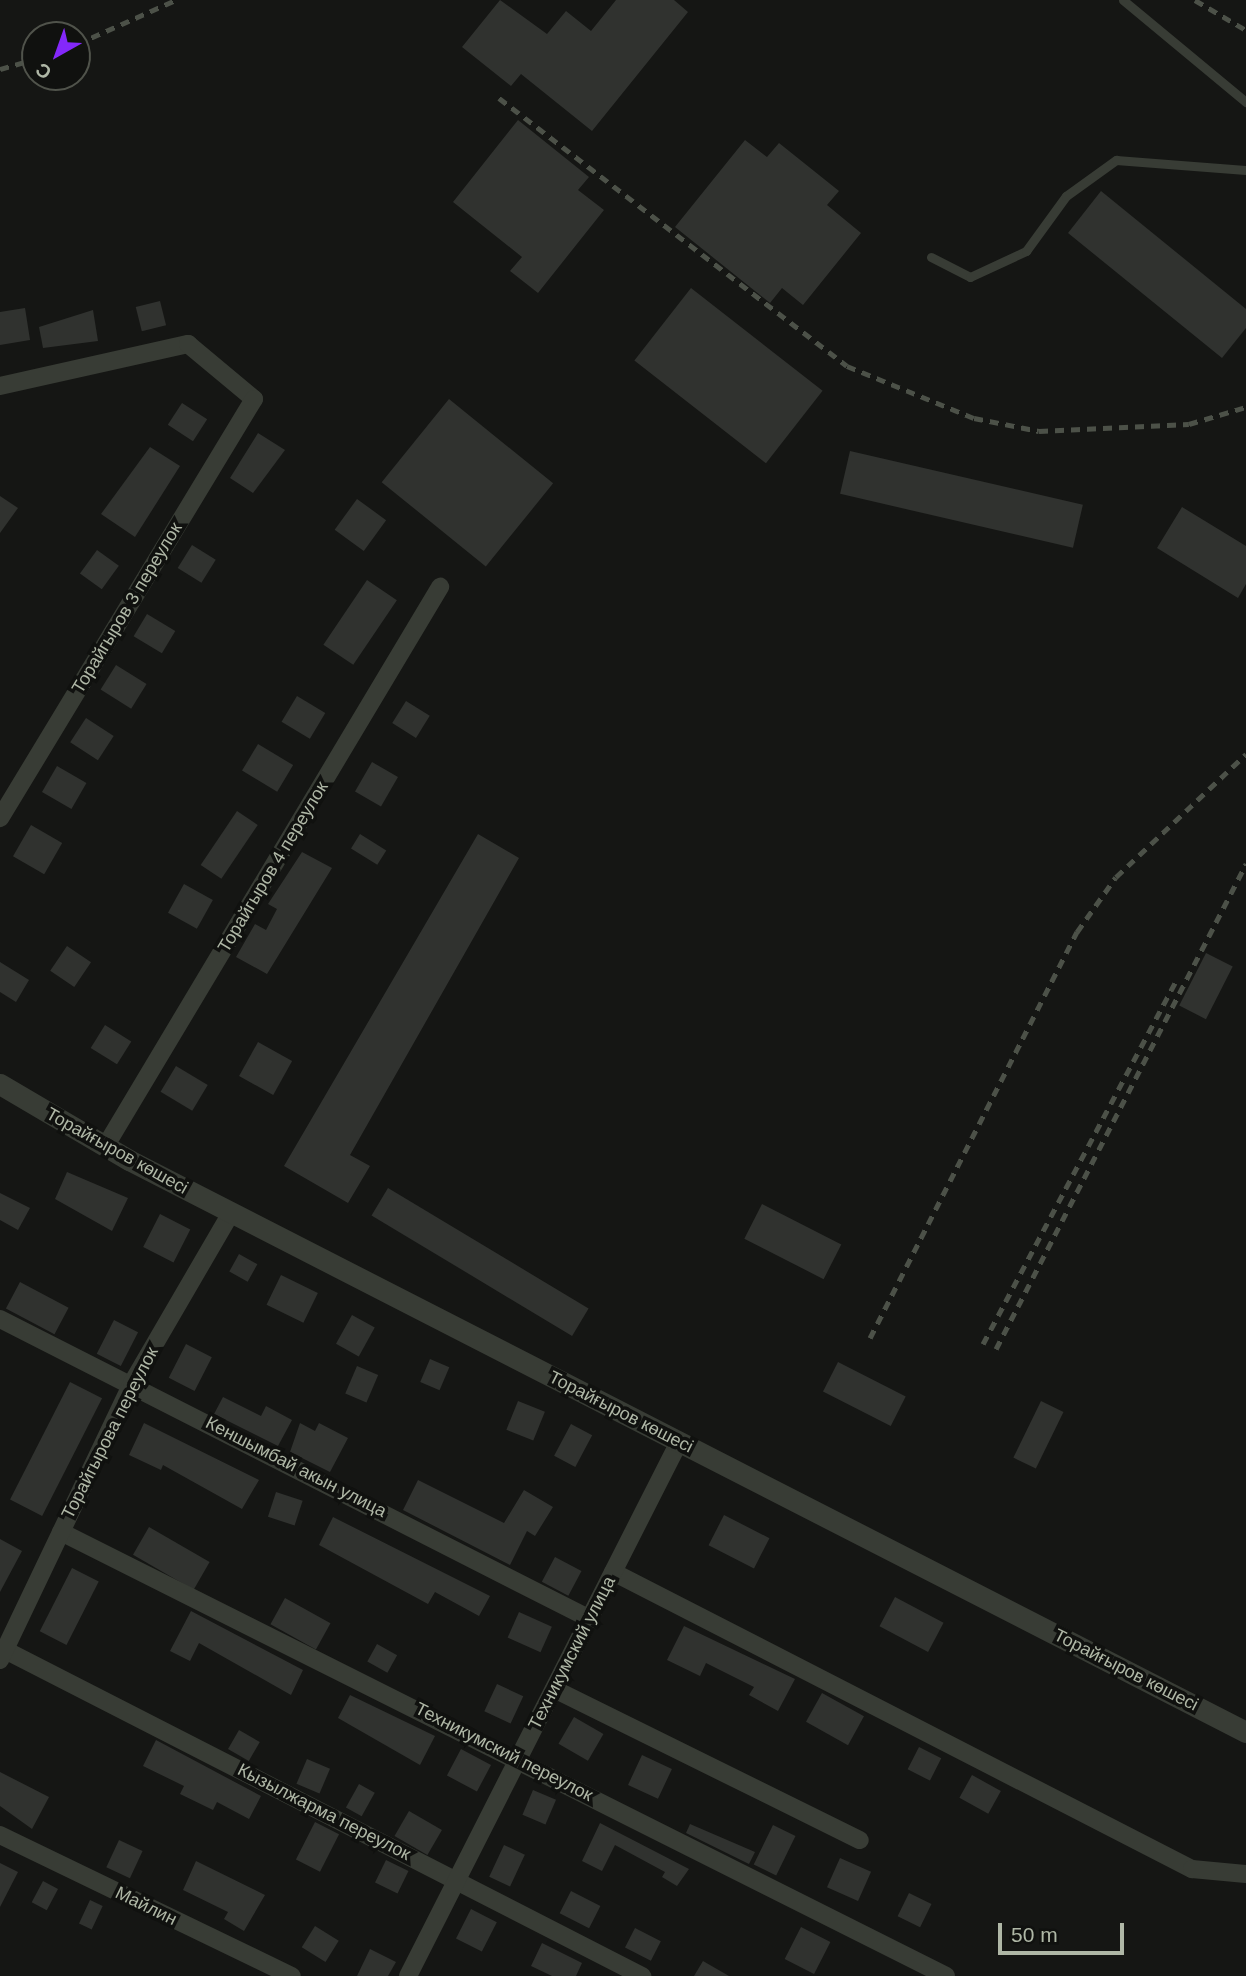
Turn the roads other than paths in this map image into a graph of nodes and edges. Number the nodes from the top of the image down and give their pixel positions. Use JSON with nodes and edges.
{"nodes":[{"id":1,"x":1124,"y":0,"type":"edge"},
{"id":2,"x":1246,"y":102,"type":"edge"},
{"id":3,"x":1246,"y":170,"type":"edge"},
{"id":4,"x":931,"y":257,"type":"dead end"},
{"id":5,"x":0,"y":386,"type":"edge"},
{"id":6,"x":440,"y":587,"type":"dead end"},
{"id":7,"x":0,"y":818,"type":"edge"},
{"id":8,"x":0,"y":1084,"type":"edge"},
{"id":9,"x":105,"y":1147,"type":"junction"},
{"id":10,"x":231,"y":1213,"type":"junction"},
{"id":11,"x":0,"y":1319,"type":"edge"},
{"id":12,"x":132,"y":1383,"type":"junction"},
{"id":13,"x":679,"y":1442,"type":"junction"},
{"id":14,"x":61,"y":1532,"type":"junction"},
{"id":15,"x":613,"y":1572,"type":"junction"},
{"id":16,"x":590,"y":1619,"type":"junction"},
{"id":17,"x":3,"y":1655,"type":"edge"},
{"id":18,"x":554,"y":1689,"type":"junction"},
{"id":19,"x":1246,"y":1732,"type":"edge"},
{"id":20,"x":519,"y":1759,"type":"junction"},
{"id":21,"x":0,"y":1835,"type":"edge"},
{"id":22,"x":860,"y":1840,"type":"dead end"},
{"id":23,"x":1246,"y":1874,"type":"edge"},
{"id":24,"x":455,"y":1878,"type":"junction"},
{"id":25,"x":292,"y":1976,"type":"edge"},
{"id":26,"x":408,"y":1976,"type":"edge"},
{"id":27,"x":642,"y":1976,"type":"edge"},
{"id":28,"x":946,"y":1976,"type":"edge"}],
"edges":[{"from":1,"to":2,"type":"lane"},
{"from":3,"to":4,"type":"lane"},
{"from":5,"to":7,"type":"street","name":"Торайгыров 3 переулок"},
{"from":6,"to":9,"type":"street","name":"Торайгыров 4 переулок"},
{"from":8,"to":9,"type":"street","name":"Торайғыров көшесі"},
{"from":9,"to":10,"type":"street","name":"Торайғыров көшесі"},
{"from":10,"to":12,"type":"street","name":"Торайгырова переулок"},
{"from":10,"to":13,"type":"street","name":"Торайғыров көшесі"},
{"from":11,"to":12,"type":"street","name":"Кеншымбай акын улица"},
{"from":12,"to":14,"type":"street","name":"Торайгырова переулок"},
{"from":12,"to":16,"type":"street","name":"Кеншымбай акын улица"},
{"from":13,"to":15,"type":"street","name":"Техникумский улица"},
{"from":13,"to":19,"type":"street","name":"Торайғыров көшесі"},
{"from":14,"to":17,"type":"street","name":"Торайгырова переулок"},
{"from":14,"to":20,"type":"street","name":"Техникумский переулок"},
{"from":15,"to":16,"type":"street","name":"Техникумский улица"},
{"from":15,"to":23,"type":"street"},
{"from":16,"to":18,"type":"street","name":"Техникумский улица"},
{"from":17,"to":24,"type":"street","name":"Кызылжарма переулок"},
{"from":18,"to":20,"type":"street","name":"Техникумский улица"},
{"from":18,"to":22,"type":"street"},
{"from":20,"to":24,"type":"street","name":"Техникумский улица"},
{"from":20,"to":28,"type":"street","name":"Техникумский переулок"},
{"from":21,"to":25,"type":"street","name":"Майлин"},
{"from":24,"to":26,"type":"street","name":"Техникумский улица"},
{"from":24,"to":27,"type":"street","name":"Кызылжарма переулок"}]}
